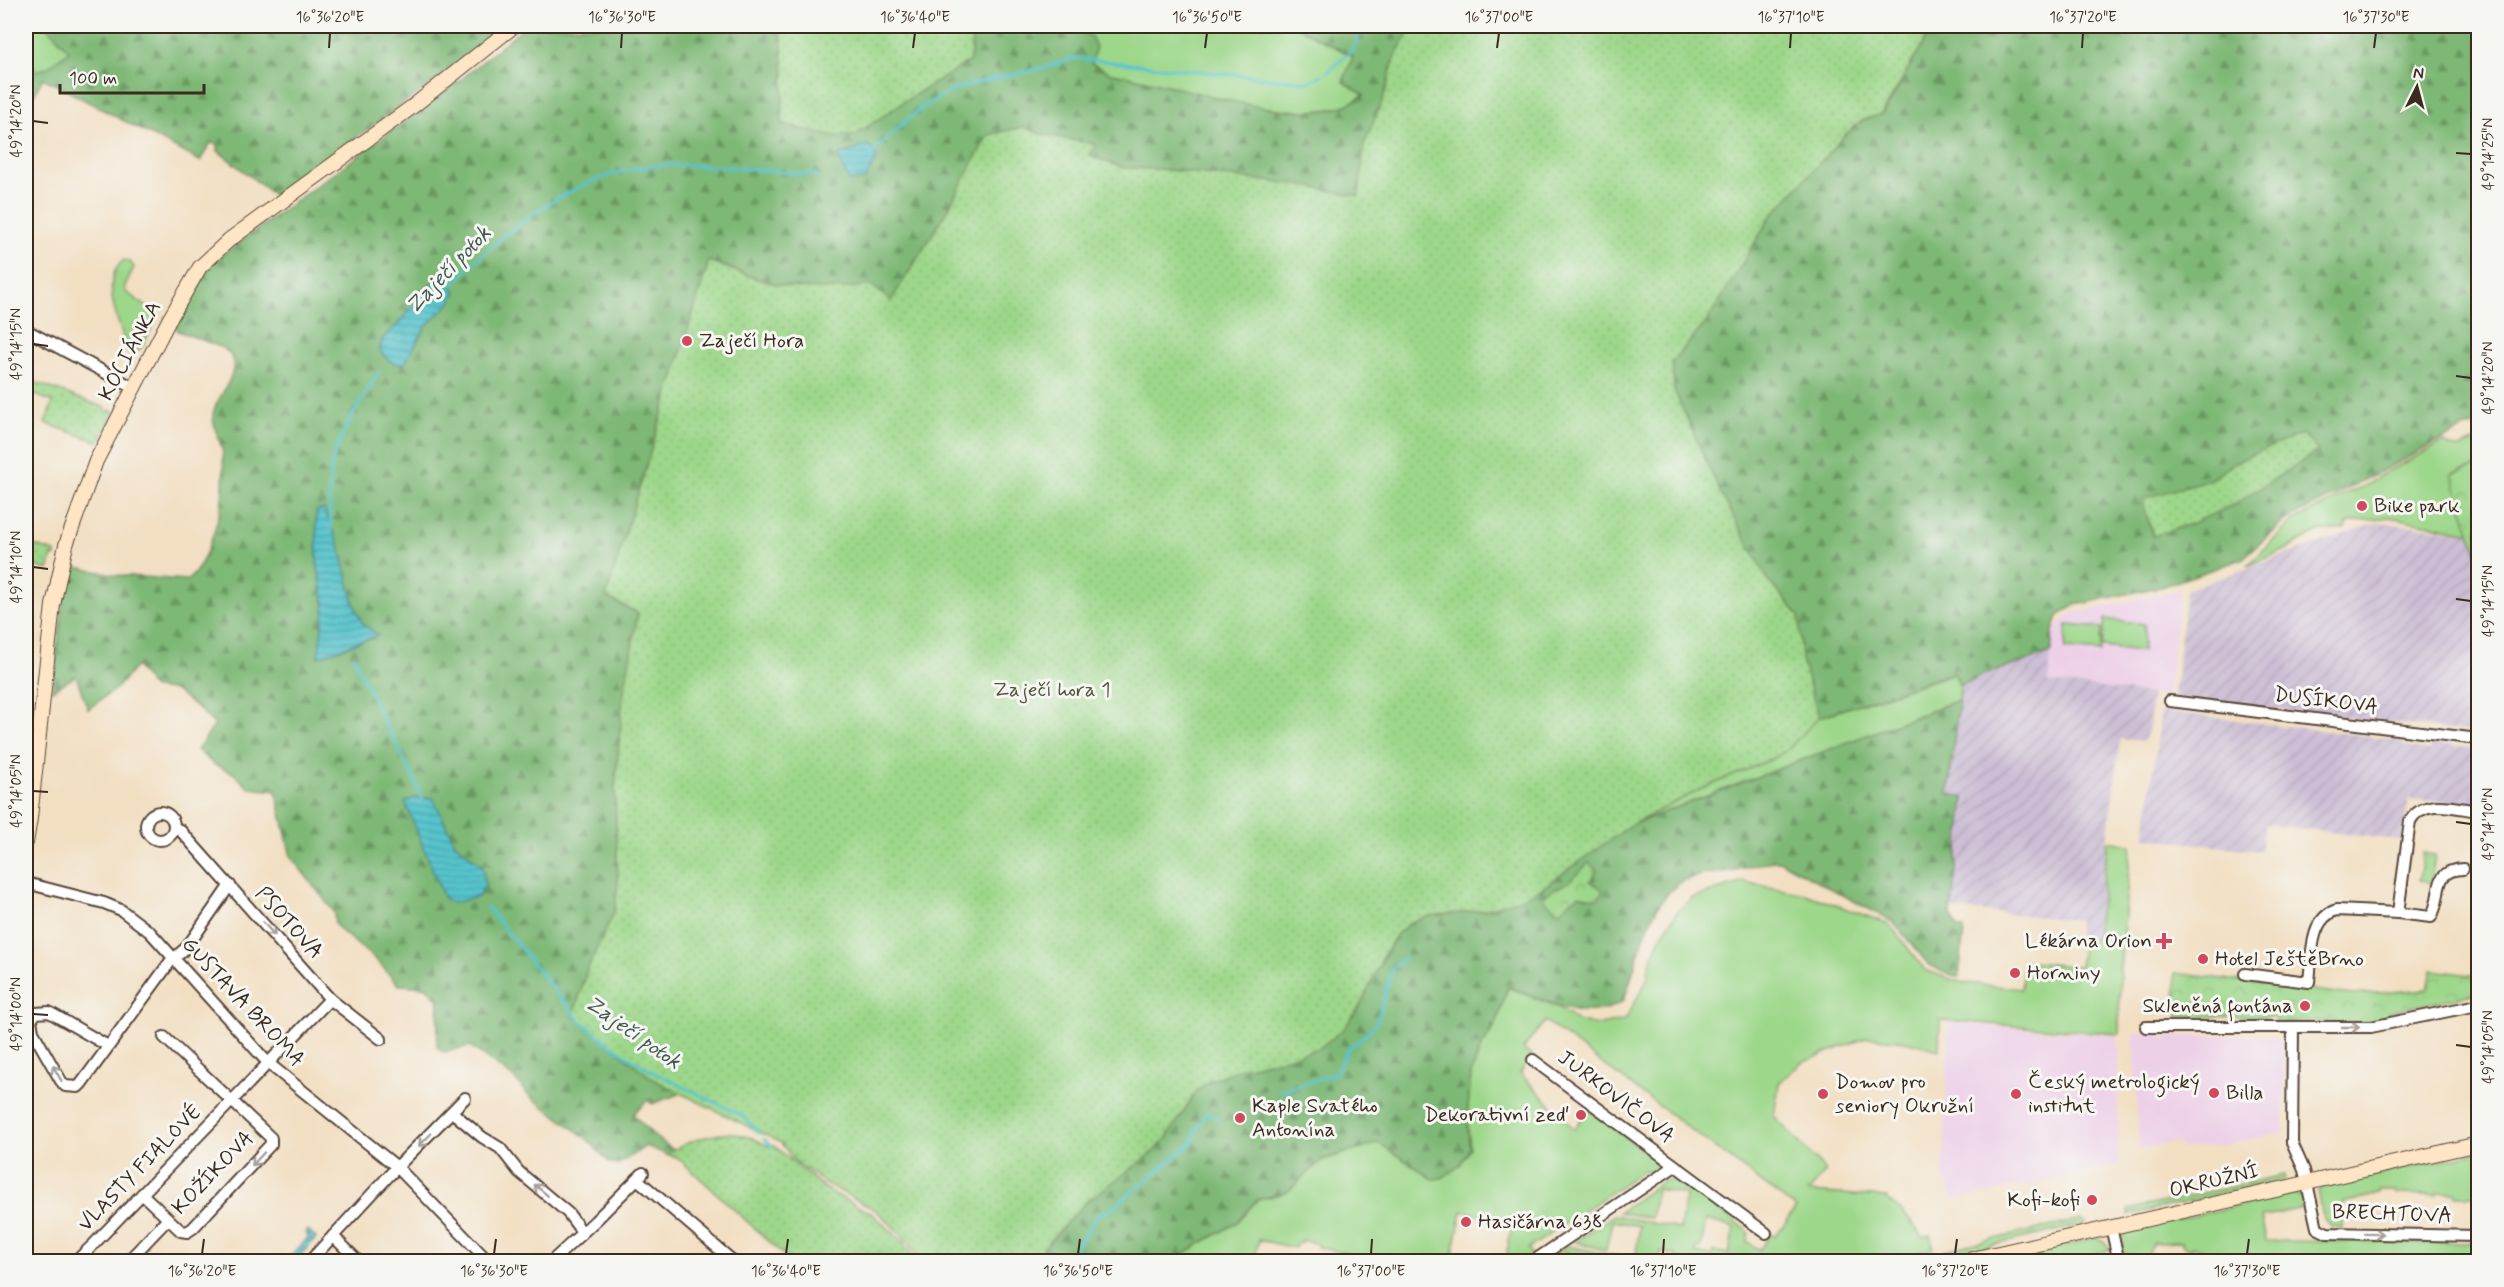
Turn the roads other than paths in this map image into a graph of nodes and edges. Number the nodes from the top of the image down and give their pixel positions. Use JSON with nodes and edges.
{"nodes":[{"id":1,"x":514,"y":26,"type":"edge"},
{"id":2,"x":26,"y":330,"type":"edge"},
{"id":3,"x":134,"y":388,"type":"junction"},
{"id":4,"x":2170,"y":701,"type":"dead end"},
{"id":5,"x":2478,"y":739,"type":"edge"},
{"id":6,"x":29,"y":784,"type":"edge"},
{"id":7,"x":2478,"y":812,"type":"edge"},
{"id":8,"x":174,"y":828,"type":"dead end"},
{"id":9,"x":26,"y":843,"type":"edge"},
{"id":10,"x":2463,"y":869,"type":"dead end"},
{"id":11,"x":26,"y":883,"type":"edge"},
{"id":12,"x":230,"y":885,"type":"junction"},
{"id":13,"x":2398,"y":913,"type":"junction"},
{"id":14,"x":175,"y":958,"type":"junction"},
{"id":15,"x":2245,"y":974,"type":"dead end"},
{"id":16,"x":330,"y":999,"type":"junction"},
{"id":17,"x":2478,"y":1005,"type":"edge"},
{"id":18,"x":2146,"y":1027,"type":"dead end"},
{"id":19,"x":2293,"y":1027,"type":"junction"},
{"id":20,"x":164,"y":1036,"type":"dead end"},
{"id":21,"x":381,"y":1039,"type":"dead end"},
{"id":22,"x":108,"y":1046,"type":"junction"},
{"id":23,"x":1533,"y":1060,"type":"dead end"},
{"id":24,"x":268,"y":1063,"type":"junction"},
{"id":25,"x":465,"y":1098,"type":"dead end"},
{"id":26,"x":232,"y":1101,"type":"junction"},
{"id":27,"x":452,"y":1112,"type":"junction"},
{"id":28,"x":2478,"y":1144,"type":"edge"},
{"id":29,"x":1675,"y":1166,"type":"junction"},
{"id":30,"x":397,"y":1167,"type":"junction"},
{"id":31,"x":2306,"y":1182,"type":"junction"},
{"id":32,"x":142,"y":1194,"type":"junction"},
{"id":33,"x":168,"y":1219,"type":"junction"},
{"id":34,"x":2111,"y":1227,"type":"junction"},
{"id":35,"x":582,"y":1232,"type":"junction"},
{"id":36,"x":1766,"y":1233,"type":"dead end"},
{"id":37,"x":333,"y":1236,"type":"junction"},
{"id":38,"x":2478,"y":1236,"type":"edge"},
{"id":39,"x":75,"y":1262,"type":"edge"},
{"id":40,"x":127,"y":1262,"type":"edge"},
{"id":41,"x":309,"y":1262,"type":"edge"},
{"id":42,"x":359,"y":1262,"type":"edge"},
{"id":43,"x":489,"y":1262,"type":"edge"},
{"id":44,"x":551,"y":1262,"type":"edge"},
{"id":45,"x":734,"y":1262,"type":"edge"},
{"id":46,"x":1532,"y":1262,"type":"edge"},
{"id":47,"x":1959,"y":1262,"type":"edge"},
{"id":48,"x":2119,"y":1262,"type":"edge"}],
"edges":[{"from":1,"to":3,"type":"street","name":"KOCIÁNKA"},
{"from":2,"to":3,"type":"street"},
{"from":3,"to":6,"type":"street","name":"KOCIÁNKA"},
{"from":4,"to":5,"type":"street","name":"DUSÍKOVA"},
{"from":6,"to":9,"type":"street","name":"KOCIÁNKA"},
{"from":7,"to":13,"type":"street"},
{"from":8,"to":12,"type":"street","name":"PSOTOVA"},
{"from":10,"to":13,"type":"street"},
{"from":11,"to":14,"type":"street","name":"GUSTAVA BROMA"},
{"from":12,"to":14,"type":"street"},
{"from":12,"to":16,"type":"street","name":"PSOTOVA","one_way":true},
{"from":13,"to":15,"type":"street"},
{"from":14,"to":22,"type":"street"},
{"from":14,"to":24,"type":"street","name":"GUSTAVA BROMA"},
{"from":16,"to":21,"type":"street","name":"PSOTOVA"},
{"from":16,"to":24,"type":"street","name":"VLASTY FIALOVÉ"},
{"from":19,"to":17,"type":"street","one_way":true},
{"from":18,"to":19,"type":"street"},
{"from":19,"to":31,"type":"street","name":"BRECHTOVA"},
{"from":20,"to":26,"type":"street","name":"VLASTY FIALOVÉ"},
{"from":22,"to":22,"type":"street","one_way":true},
{"from":23,"to":29,"type":"street","name":"JURKOVIČOVA"},
{"from":24,"to":26,"type":"street","name":"VLASTY FIALOVÉ"},
{"from":24,"to":30,"type":"street","name":"GUSTAVA BROMA"},
{"from":25,"to":27,"type":"street"},
{"from":26,"to":32,"type":"street","name":"VLASTY FIALOVÉ"},
{"from":26,"to":33,"type":"street","name":"KOŽÍKOVA","one_way":true},
{"from":27,"to":30,"type":"street","one_way":true},
{"from":35,"to":27,"type":"street","one_way":true},
{"from":28,"to":31,"type":"street","name":"OKRUŽNÍ"},
{"from":29,"to":36,"type":"street","name":"JURKOVIČOVA"},
{"from":29,"to":46,"type":"street","name":"JURKOVIČOVA"},
{"from":30,"to":37,"type":"street"},
{"from":30,"to":43,"type":"street","name":"GUSTAVA BROMA"},
{"from":31,"to":34,"type":"street","name":"OKRUŽNÍ"},
{"from":31,"to":38,"type":"street","name":"BRECHTOVA","one_way":true},
{"from":32,"to":33,"type":"street","name":"KOŽÍKOVA"},
{"from":32,"to":39,"type":"street","name":"VLASTY FIALOVÉ"},
{"from":33,"to":40,"type":"street","name":"KOŽÍKOVA"},
{"from":34,"to":47,"type":"street","name":"OKRUŽNÍ"},
{"from":34,"to":48,"type":"street"},
{"from":35,"to":44,"type":"street"},
{"from":35,"to":45,"type":"street"},
{"from":37,"to":41,"type":"street"},
{"from":37,"to":42,"type":"street"}]}
